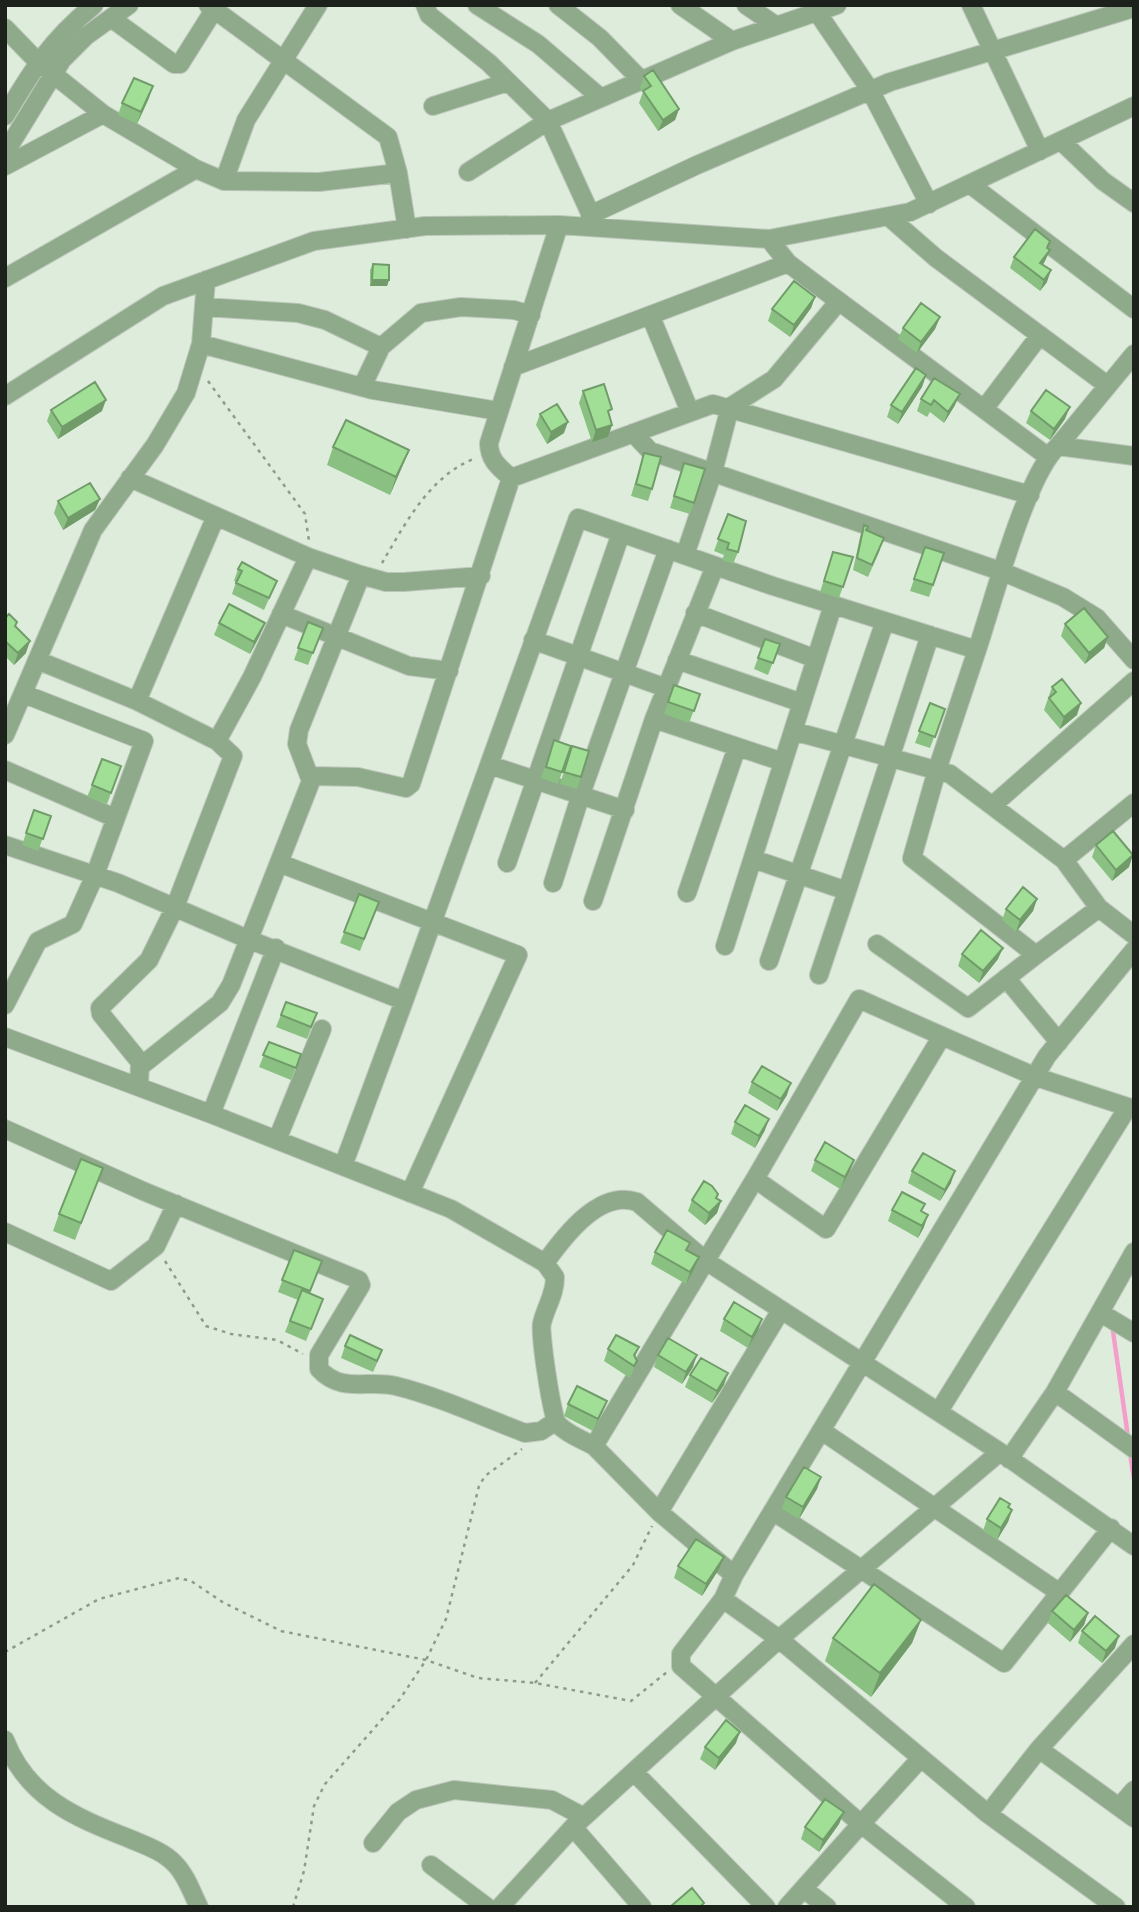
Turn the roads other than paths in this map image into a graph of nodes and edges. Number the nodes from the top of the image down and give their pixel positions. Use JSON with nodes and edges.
{"nodes":[{"id":1,"x":94,"y":5,"type":"edge"},
{"id":2,"x":129,"y":5,"type":"edge"},
{"id":3,"x":318,"y":5,"type":"edge"},
{"id":4,"x":425,"y":5,"type":"edge"},
{"id":5,"x":477,"y":5,"type":"edge"},
{"id":6,"x":558,"y":5,"type":"edge"},
{"id":7,"x":680,"y":5,"type":"edge"},
{"id":8,"x":746,"y":5,"type":"edge"},
{"id":9,"x":836,"y":5,"type":"edge"},
{"id":10,"x":971,"y":5,"type":"edge"},
{"id":11,"x":211,"y":7,"type":"edge"},
{"id":12,"x":1134,"y":8,"type":"edge"},
{"id":13,"x":804,"y":11,"type":"edge"},
{"id":14,"x":111,"y":18,"type":"junction"},
{"id":15,"x":775,"y":25,"type":"junction"},
{"id":16,"x":5,"y":27,"type":"edge"},
{"id":17,"x":732,"y":41,"type":"junction"},
{"id":18,"x":992,"y":52,"type":"junction"},
{"id":19,"x":283,"y":57,"type":"junction"},
{"id":20,"x":44,"y":67,"type":"junction"},
{"id":21,"x":641,"y":80,"type":"junction"},
{"id":22,"x":509,"y":82,"type":"junction"},
{"id":23,"x":870,"y":90,"type":"junction"},
{"id":24,"x":600,"y":98,"type":"junction"},
{"id":25,"x":433,"y":106,"type":"dead end"},
{"id":26,"x":1134,"y":106,"type":"edge"},
{"id":27,"x":103,"y":114,"type":"junction"},
{"id":28,"x":5,"y":116,"type":"edge"},
{"id":29,"x":548,"y":121,"type":"junction"},
{"id":30,"x":1061,"y":141,"type":"junction"},
{"id":31,"x":1040,"y":151,"type":"junction"},
{"id":32,"x":5,"y":153,"type":"edge"},
{"id":33,"x":5,"y":166,"type":"edge"},
{"id":34,"x":196,"y":169,"type":"junction"},
{"id":35,"x":468,"y":172,"type":"dead end"},
{"id":36,"x":398,"y":173,"type":"junction"},
{"id":37,"x":224,"y":181,"type":"junction"},
{"id":38,"x":971,"y":185,"type":"junction"},
{"id":39,"x":929,"y":204,"type":"junction"},
{"id":40,"x":1134,"y":204,"type":"edge"},
{"id":41,"x":889,"y":217,"type":"junction"},
{"id":42,"x":593,"y":221,"type":"junction"},
{"id":43,"x":559,"y":225,"type":"junction"},
{"id":44,"x":407,"y":229,"type":"junction"},
{"id":45,"x":769,"y":239,"type":"junction"},
{"id":46,"x":788,"y":263,"type":"junction"},
{"id":47,"x":5,"y":278,"type":"edge"},
{"id":48,"x":206,"y":280,"type":"junction"},
{"id":49,"x":839,"y":302,"type":"junction"},
{"id":50,"x":204,"y":307,"type":"junction"},
{"id":51,"x":1134,"y":309,"type":"edge"},
{"id":52,"x":531,"y":315,"type":"junction"},
{"id":53,"x":651,"y":317,"type":"junction"},
{"id":54,"x":1040,"y":335,"type":"junction"},
{"id":55,"x":201,"y":344,"type":"junction"},
{"id":56,"x":381,"y":347,"type":"junction"},
{"id":57,"x":1134,"y":354,"type":"edge"},
{"id":58,"x":513,"y":367,"type":"junction"},
{"id":59,"x":1107,"y":385,"type":"junction"},
{"id":60,"x":362,"y":387,"type":"junction"},
{"id":61,"x":5,"y":396,"type":"edge"},
{"id":62,"x":730,"y":408,"type":"junction"},
{"id":63,"x":984,"y":409,"type":"junction"},
{"id":64,"x":498,"y":411,"type":"junction"},
{"id":65,"x":690,"y":412,"type":"junction"},
{"id":66,"x":634,"y":433,"type":"junction"},
{"id":67,"x":1053,"y":451,"type":"junction"},
{"id":68,"x":1134,"y":456,"type":"edge"},
{"id":69,"x":713,"y":472,"type":"junction"},
{"id":70,"x":130,"y":478,"type":"junction"},
{"id":71,"x":511,"y":478,"type":"junction"},
{"id":72,"x":1030,"y":495,"type":"junction"},
{"id":73,"x":216,"y":516,"type":"junction"},
{"id":74,"x":621,"y":533,"type":"junction"},
{"id":75,"x":676,"y":552,"type":"junction"},
{"id":76,"x":308,"y":557,"type":"junction"},
{"id":77,"x":715,"y":566,"type":"junction"},
{"id":78,"x":1003,"y":572,"type":"junction"},
{"id":79,"x":481,"y":576,"type":"junction"},
{"id":80,"x":367,"y":577,"type":"junction"},
{"id":81,"x":833,"y":605,"type":"junction"},
{"id":82,"x":695,"y":613,"type":"junction"},
{"id":83,"x":281,"y":614,"type":"junction"},
{"id":84,"x":885,"y":621,"type":"junction"},
{"id":85,"x":930,"y":635,"type":"junction"},
{"id":86,"x":337,"y":638,"type":"junction"},
{"id":87,"x":533,"y":640,"type":"junction"},
{"id":88,"x":977,"y":650,"type":"junction"},
{"id":89,"x":579,"y":655,"type":"junction"},
{"id":90,"x":816,"y":659,"type":"junction"},
{"id":91,"x":37,"y":660,"type":"junction"},
{"id":92,"x":677,"y":660,"type":"junction"},
{"id":93,"x":1134,"y":660,"type":"edge"},
{"id":94,"x":449,"y":671,"type":"junction"},
{"id":95,"x":624,"y":672,"type":"junction"},
{"id":96,"x":1134,"y":681,"type":"edge"},
{"id":97,"x":666,"y":688,"type":"junction"},
{"id":98,"x":24,"y":694,"type":"junction"},
{"id":99,"x":137,"y":701,"type":"junction"},
{"id":100,"x":802,"y":703,"type":"junction"},
{"id":101,"x":654,"y":719,"type":"junction"},
{"id":102,"x":793,"y":731,"type":"junction"},
{"id":103,"x":5,"y":735,"type":"edge"},
{"id":104,"x":217,"y":741,"type":"junction"},
{"id":105,"x":842,"y":745,"type":"junction"},
{"id":106,"x":737,"y":747,"type":"junction"},
{"id":107,"x":892,"y":758,"type":"junction"},
{"id":108,"x":783,"y":762,"type":"junction"},
{"id":109,"x":490,"y":765,"type":"junction"},
{"id":110,"x":937,"y":770,"type":"junction"},
{"id":111,"x":5,"y":771,"type":"edge"},
{"id":112,"x":536,"y":780,"type":"junction"},
{"id":113,"x":309,"y":785,"type":"junction"},
{"id":114,"x":581,"y":794,"type":"junction"},
{"id":115,"x":1134,"y":803,"type":"edge"},
{"id":116,"x":993,"y":805,"type":"junction"},
{"id":117,"x":625,"y":810,"type":"junction"},
{"id":118,"x":115,"y":818,"type":"junction"},
{"id":119,"x":5,"y":845,"type":"edge"},
{"id":120,"x":753,"y":859,"type":"junction"},
{"id":121,"x":1064,"y":860,"type":"junction"},
{"id":122,"x":279,"y":863,"type":"junction"},
{"id":123,"x":507,"y":863,"type":"dead end"},
{"id":124,"x":799,"y":873,"type":"junction"},
{"id":125,"x":95,"y":875,"type":"junction"},
{"id":126,"x":553,"y":883,"type":"dead end"},
{"id":127,"x":847,"y":891,"type":"junction"},
{"id":128,"x":687,"y":893,"type":"dead end"},
{"id":129,"x":593,"y":901,"type":"dead end"},
{"id":130,"x":175,"y":907,"type":"junction"},
{"id":131,"x":1099,"y":908,"type":"junction"},
{"id":132,"x":435,"y":921,"type":"junction"},
{"id":133,"x":1133,"y":937,"type":"edge"},
{"id":134,"x":250,"y":940,"type":"junction"},
{"id":135,"x":877,"y":944,"type":"dead end"},
{"id":136,"x":725,"y":946,"type":"dead end"},
{"id":137,"x":276,"y":948,"type":"junction"},
{"id":138,"x":1036,"y":955,"type":"junction"},
{"id":139,"x":769,"y":961,"type":"dead end"},
{"id":140,"x":819,"y":975,"type":"dead end"},
{"id":141,"x":1006,"y":978,"type":"junction"},
{"id":142,"x":231,"y":985,"type":"junction"},
{"id":143,"x":257,"y":996,"type":"junction"},
{"id":144,"x":404,"y":1001,"type":"junction"},
{"id":145,"x":5,"y":1005,"type":"edge"},
{"id":146,"x":322,"y":1029,"type":"dead end"},
{"id":147,"x":942,"y":1036,"type":"junction"},
{"id":148,"x":5,"y":1037,"type":"edge"},
{"id":149,"x":1059,"y":1042,"type":"junction"},
{"id":150,"x":141,"y":1066,"type":"junction"},
{"id":151,"x":1037,"y":1077,"type":"junction"},
{"id":152,"x":139,"y":1087,"type":"junction"},
{"id":153,"x":1131,"y":1108,"type":"edge"},
{"id":154,"x":211,"y":1114,"type":"junction"},
{"id":155,"x":5,"y":1129,"type":"edge"},
{"id":156,"x":277,"y":1140,"type":"junction"},
{"id":157,"x":343,"y":1166,"type":"junction"},
{"id":158,"x":755,"y":1179,"type":"junction"},
{"id":159,"x":410,"y":1193,"type":"junction"},
{"id":160,"x":176,"y":1204,"type":"junction"},
{"id":161,"x":5,"y":1232,"type":"edge"},
{"id":162,"x":1134,"y":1252,"type":"edge"},
{"id":163,"x":706,"y":1261,"type":"junction"},
{"id":164,"x":545,"y":1262,"type":"junction"},
{"id":165,"x":781,"y":1310,"type":"junction"},
{"id":166,"x":1101,"y":1313,"type":"junction"},
{"id":167,"x":1134,"y":1333,"type":"edge"},
{"id":168,"x":863,"y":1361,"type":"junction"},
{"id":169,"x":1055,"y":1392,"type":"junction"},
{"id":170,"x":939,"y":1411,"type":"junction"},
{"id":171,"x":556,"y":1421,"type":"junction"},
{"id":172,"x":822,"y":1431,"type":"junction"},
{"id":173,"x":593,"y":1446,"type":"junction"},
{"id":174,"x":1134,"y":1449,"type":"edge"},
{"id":175,"x":1005,"y":1455,"type":"junction"},
{"id":176,"x":933,"y":1510,"type":"junction"},
{"id":177,"x":659,"y":1512,"type":"junction"},
{"id":178,"x":774,"y":1512,"type":"junction"},
{"id":179,"x":1111,"y":1528,"type":"junction"},
{"id":180,"x":1134,"y":1546,"type":"edge"},
{"id":181,"x":862,"y":1570,"type":"junction"},
{"id":182,"x":734,"y":1575,"type":"junction"},
{"id":183,"x":1060,"y":1593,"type":"junction"},
{"id":184,"x":723,"y":1600,"type":"junction"},
{"id":185,"x":779,"y":1639,"type":"junction"},
{"id":186,"x":1134,"y":1644,"type":"edge"},
{"id":187,"x":718,"y":1697,"type":"junction"},
{"id":188,"x":5,"y":1740,"type":"edge"},
{"id":189,"x":1038,"y":1749,"type":"junction"},
{"id":190,"x":921,"y":1758,"type":"junction"},
{"id":191,"x":635,"y":1773,"type":"junction"},
{"id":192,"x":1134,"y":1790,"type":"edge"},
{"id":193,"x":1127,"y":1812,"type":"edge"},
{"id":194,"x":988,"y":1814,"type":"junction"},
{"id":195,"x":579,"y":1822,"type":"junction"},
{"id":196,"x":861,"y":1824,"type":"junction"},
{"id":197,"x":373,"y":1843,"type":"dead end"},
{"id":198,"x":431,"y":1866,"type":"dead end"},
{"id":199,"x":804,"y":1889,"type":"junction"},
{"id":200,"x":508,"y":1904,"type":"edge"},
{"id":201,"x":199,"y":1907,"type":"edge"},
{"id":202,"x":487,"y":1907,"type":"edge"},
{"id":203,"x":642,"y":1907,"type":"edge"},
{"id":204,"x":766,"y":1907,"type":"edge"},
{"id":205,"x":788,"y":1907,"type":"edge"},
{"id":206,"x":827,"y":1907,"type":"edge"},
{"id":207,"x":966,"y":1907,"type":"edge"},
{"id":208,"x":1116,"y":1907,"type":"edge"}],
"edges":[{"from":1,"to":20,"type":"street"},
{"from":2,"to":14,"type":"street"},
{"from":3,"to":19,"type":"street"},
{"from":4,"to":22,"type":"street"},
{"from":5,"to":24,"type":"street"},
{"from":6,"to":21,"type":"street"},
{"from":7,"to":17,"type":"street"},
{"from":8,"to":15,"type":"street"},
{"from":9,"to":13,"type":"street"},
{"from":10,"to":18,"type":"street"},
{"from":11,"to":14,"type":"street"},
{"from":11,"to":19,"type":"street"},
{"from":12,"to":18,"type":"street"},
{"from":13,"to":15,"type":"street"},
{"from":13,"to":23,"type":"street"},
{"from":14,"to":20,"type":"street"},
{"from":15,"to":17,"type":"street"},
{"from":16,"to":20,"type":"street"},
{"from":17,"to":21,"type":"street"},
{"from":18,"to":23,"type":"street"},
{"from":18,"to":31,"type":"street"},
{"from":19,"to":36,"type":"street"},
{"from":19,"to":37,"type":"street"},
{"from":20,"to":27,"type":"street"},
{"from":20,"to":28,"type":"street"},
{"from":20,"to":32,"type":"street"},
{"from":21,"to":24,"type":"street"},
{"from":22,"to":25,"type":"street"},
{"from":22,"to":29,"type":"street"},
{"from":23,"to":39,"type":"street"},
{"from":23,"to":42,"type":"street"},
{"from":24,"to":29,"type":"street"},
{"from":26,"to":30,"type":"street"},
{"from":27,"to":33,"type":"street"},
{"from":27,"to":34,"type":"street"},
{"from":29,"to":35,"type":"street"},
{"from":29,"to":42,"type":"street"},
{"from":30,"to":31,"type":"street"},
{"from":30,"to":40,"type":"street"},
{"from":31,"to":38,"type":"street"},
{"from":34,"to":37,"type":"street"},
{"from":34,"to":47,"type":"street"},
{"from":36,"to":37,"type":"street"},
{"from":36,"to":44,"type":"street"},
{"from":38,"to":39,"type":"street"},
{"from":38,"to":51,"type":"street"},
{"from":39,"to":41,"type":"street"},
{"from":41,"to":45,"type":"street"},
{"from":41,"to":54,"type":"street"},
{"from":42,"to":43,"type":"street"},
{"from":42,"to":45,"type":"street"},
{"from":43,"to":44,"type":"street"},
{"from":43,"to":52,"type":"street"},
{"from":44,"to":48,"type":"street"},
{"from":45,"to":46,"type":"street"},
{"from":46,"to":49,"type":"street"},
{"from":46,"to":53,"type":"street"},
{"from":48,"to":50,"type":"street"},
{"from":48,"to":61,"type":"street"},
{"from":49,"to":62,"type":"street"},
{"from":49,"to":63,"type":"street"},
{"from":50,"to":55,"type":"street"},
{"from":50,"to":56,"type":"street"},
{"from":52,"to":56,"type":"street"},
{"from":52,"to":58,"type":"street"},
{"from":53,"to":58,"type":"street"},
{"from":53,"to":65,"type":"street"},
{"from":54,"to":59,"type":"street"},
{"from":54,"to":63,"type":"street"},
{"from":55,"to":60,"type":"street"},
{"from":55,"to":70,"type":"street"},
{"from":56,"to":60,"type":"street"},
{"from":57,"to":59,"type":"street"},
{"from":58,"to":64,"type":"street"},
{"from":59,"to":67,"type":"street"},
{"from":60,"to":64,"type":"street"},
{"from":62,"to":65,"type":"street"},
{"from":62,"to":69,"type":"street"},
{"from":62,"to":72,"type":"street"},
{"from":63,"to":67,"type":"street"},
{"from":64,"to":71,"type":"street"},
{"from":65,"to":66,"type":"street"},
{"from":66,"to":69,"type":"street"},
{"from":66,"to":71,"type":"street"},
{"from":67,"to":68,"type":"street"},
{"from":67,"to":72,"type":"street"},
{"from":69,"to":75,"type":"street"},
{"from":69,"to":78,"type":"street"},
{"from":70,"to":73,"type":"street"},
{"from":70,"to":91,"type":"street"},
{"from":71,"to":79,"type":"street"},
{"from":72,"to":78,"type":"street"},
{"from":73,"to":76,"type":"street"},
{"from":73,"to":99,"type":"street"},
{"from":74,"to":75,"type":"street"},
{"from":74,"to":87,"type":"street"},
{"from":74,"to":89,"type":"street"},
{"from":75,"to":77,"type":"street"},
{"from":75,"to":95,"type":"street"},
{"from":76,"to":80,"type":"street"},
{"from":76,"to":83,"type":"street"},
{"from":77,"to":81,"type":"street"},
{"from":77,"to":82,"type":"street"},
{"from":78,"to":88,"type":"street"},
{"from":78,"to":93,"type":"street"},
{"from":79,"to":80,"type":"street"},
{"from":79,"to":94,"type":"street"},
{"from":80,"to":86,"type":"street"},
{"from":81,"to":84,"type":"street"},
{"from":81,"to":90,"type":"street"},
{"from":82,"to":90,"type":"street"},
{"from":82,"to":92,"type":"street"},
{"from":83,"to":86,"type":"street"},
{"from":83,"to":104,"type":"street"},
{"from":84,"to":85,"type":"street"},
{"from":84,"to":105,"type":"street"},
{"from":85,"to":88,"type":"street"},
{"from":85,"to":107,"type":"street"},
{"from":86,"to":94,"type":"street"},
{"from":86,"to":113,"type":"street"},
{"from":87,"to":89,"type":"street"},
{"from":87,"to":109,"type":"street"},
{"from":88,"to":110,"type":"street"},
{"from":89,"to":95,"type":"street"},
{"from":89,"to":112,"type":"street"},
{"from":90,"to":100,"type":"street"},
{"from":91,"to":98,"type":"street"},
{"from":91,"to":99,"type":"street"},
{"from":92,"to":97,"type":"street"},
{"from":92,"to":100,"type":"street"},
{"from":94,"to":113,"type":"street"},
{"from":95,"to":97,"type":"street"},
{"from":95,"to":114,"type":"street"},
{"from":96,"to":116,"type":"street"},
{"from":97,"to":101,"type":"street"},
{"from":98,"to":103,"type":"street"},
{"from":98,"to":118,"type":"street"},
{"from":99,"to":104,"type":"street"},
{"from":100,"to":102,"type":"street"},
{"from":101,"to":106,"type":"street"},
{"from":101,"to":117,"type":"street"},
{"from":102,"to":105,"type":"street"},
{"from":102,"to":108,"type":"street"},
{"from":104,"to":130,"type":"street"},
{"from":105,"to":107,"type":"street"},
{"from":105,"to":124,"type":"street"},
{"from":106,"to":108,"type":"street"},
{"from":106,"to":128,"type":"street"},
{"from":107,"to":110,"type":"street"},
{"from":107,"to":127,"type":"street"},
{"from":108,"to":120,"type":"street"},
{"from":109,"to":112,"type":"street"},
{"from":109,"to":132,"type":"street"},
{"from":110,"to":116,"type":"street"},
{"from":110,"to":138,"type":"street"},
{"from":111,"to":118,"type":"street"},
{"from":112,"to":114,"type":"street"},
{"from":112,"to":123,"type":"street"},
{"from":113,"to":122,"type":"street"},
{"from":114,"to":117,"type":"street"},
{"from":114,"to":126,"type":"street"},
{"from":115,"to":121,"type":"street"},
{"from":116,"to":121,"type":"street"},
{"from":117,"to":129,"type":"street"},
{"from":118,"to":125,"type":"street"},
{"from":119,"to":125,"type":"street"},
{"from":120,"to":124,"type":"street"},
{"from":120,"to":136,"type":"street"},
{"from":121,"to":131,"type":"street"},
{"from":122,"to":132,"type":"street"},
{"from":122,"to":134,"type":"street"},
{"from":124,"to":127,"type":"street"},
{"from":124,"to":139,"type":"street"},
{"from":125,"to":130,"type":"street"},
{"from":125,"to":145,"type":"street"},
{"from":127,"to":140,"type":"street"},
{"from":130,"to":134,"type":"street"},
{"from":130,"to":150,"type":"street"},
{"from":131,"to":133,"type":"street"},
{"from":131,"to":138,"type":"street"},
{"from":132,"to":144,"type":"street"},
{"from":132,"to":159,"type":"street"},
{"from":133,"to":149,"type":"street"},
{"from":134,"to":137,"type":"street"},
{"from":134,"to":142,"type":"street"},
{"from":135,"to":141,"type":"street"},
{"from":137,"to":143,"type":"street"},
{"from":137,"to":144,"type":"street"},
{"from":138,"to":141,"type":"street"},
{"from":141,"to":149,"type":"street"},
{"from":142,"to":143,"type":"street"},
{"from":142,"to":150,"type":"street"},
{"from":143,"to":154,"type":"street"},
{"from":144,"to":157,"type":"street"},
{"from":146,"to":156,"type":"street"},
{"from":147,"to":151,"type":"street"},
{"from":147,"to":158,"type":"street"},
{"from":147,"to":158,"type":"street"},
{"from":148,"to":152,"type":"street"},
{"from":149,"to":151,"type":"street"},
{"from":150,"to":152,"type":"street"},
{"from":151,"to":153,"type":"street"},
{"from":151,"to":168,"type":"street"},
{"from":152,"to":154,"type":"street"},
{"from":153,"to":170,"type":"street"},
{"from":154,"to":156,"type":"street"},
{"from":155,"to":160,"type":"street"},
{"from":156,"to":157,"type":"street"},
{"from":157,"to":159,"type":"street"},
{"from":158,"to":163,"type":"street"},
{"from":159,"to":164,"type":"street"},
{"from":160,"to":161,"type":"street"},
{"from":160,"to":171,"type":"street"},
{"from":162,"to":166,"type":"street"},
{"from":163,"to":164,"type":"street"},
{"from":163,"to":165,"type":"street"},
{"from":163,"to":173,"type":"street"},
{"from":164,"to":171,"type":"street"},
{"from":165,"to":168,"type":"street"},
{"from":165,"to":177,"type":"street"},
{"from":166,"to":167,"type":"street"},
{"from":166,"to":169,"type":"street"},
{"from":168,"to":170,"type":"street"},
{"from":168,"to":172,"type":"street"},
{"from":169,"to":174,"type":"street"},
{"from":169,"to":175,"type":"street"},
{"from":170,"to":175,"type":"street"},
{"from":171,"to":173,"type":"street"},
{"from":172,"to":176,"type":"street"},
{"from":172,"to":178,"type":"street"},
{"from":173,"to":177,"type":"street"},
{"from":175,"to":176,"type":"street"},
{"from":175,"to":179,"type":"street"},
{"from":176,"to":181,"type":"street"},
{"from":176,"to":183,"type":"street"},
{"from":177,"to":182,"type":"street"},
{"from":178,"to":181,"type":"street"},
{"from":178,"to":182,"type":"street"},
{"from":179,"to":180,"type":"street"},
{"from":179,"to":183,"type":"street"},
{"from":181,"to":183,"type":"street"},
{"from":181,"to":185,"type":"street"},
{"from":182,"to":184,"type":"street"},
{"from":184,"to":185,"type":"street"},
{"from":184,"to":187,"type":"street"},
{"from":185,"to":187,"type":"street"},
{"from":185,"to":190,"type":"street"},
{"from":186,"to":189,"type":"street"},
{"from":187,"to":191,"type":"street"},
{"from":187,"to":196,"type":"street"},
{"from":188,"to":201,"type":"street"},
{"from":189,"to":193,"type":"street"},
{"from":189,"to":194,"type":"street"},
{"from":190,"to":194,"type":"street"},
{"from":190,"to":196,"type":"street"},
{"from":191,"to":195,"type":"street"},
{"from":191,"to":204,"type":"street"},
{"from":192,"to":193,"type":"street"},
{"from":194,"to":208,"type":"street"},
{"from":195,"to":197,"type":"street"},
{"from":195,"to":200,"type":"street"},
{"from":195,"to":203,"type":"street"},
{"from":196,"to":199,"type":"street"},
{"from":196,"to":207,"type":"street"},
{"from":198,"to":202,"type":"street"},
{"from":199,"to":205,"type":"street"},
{"from":199,"to":206,"type":"street"}]}
